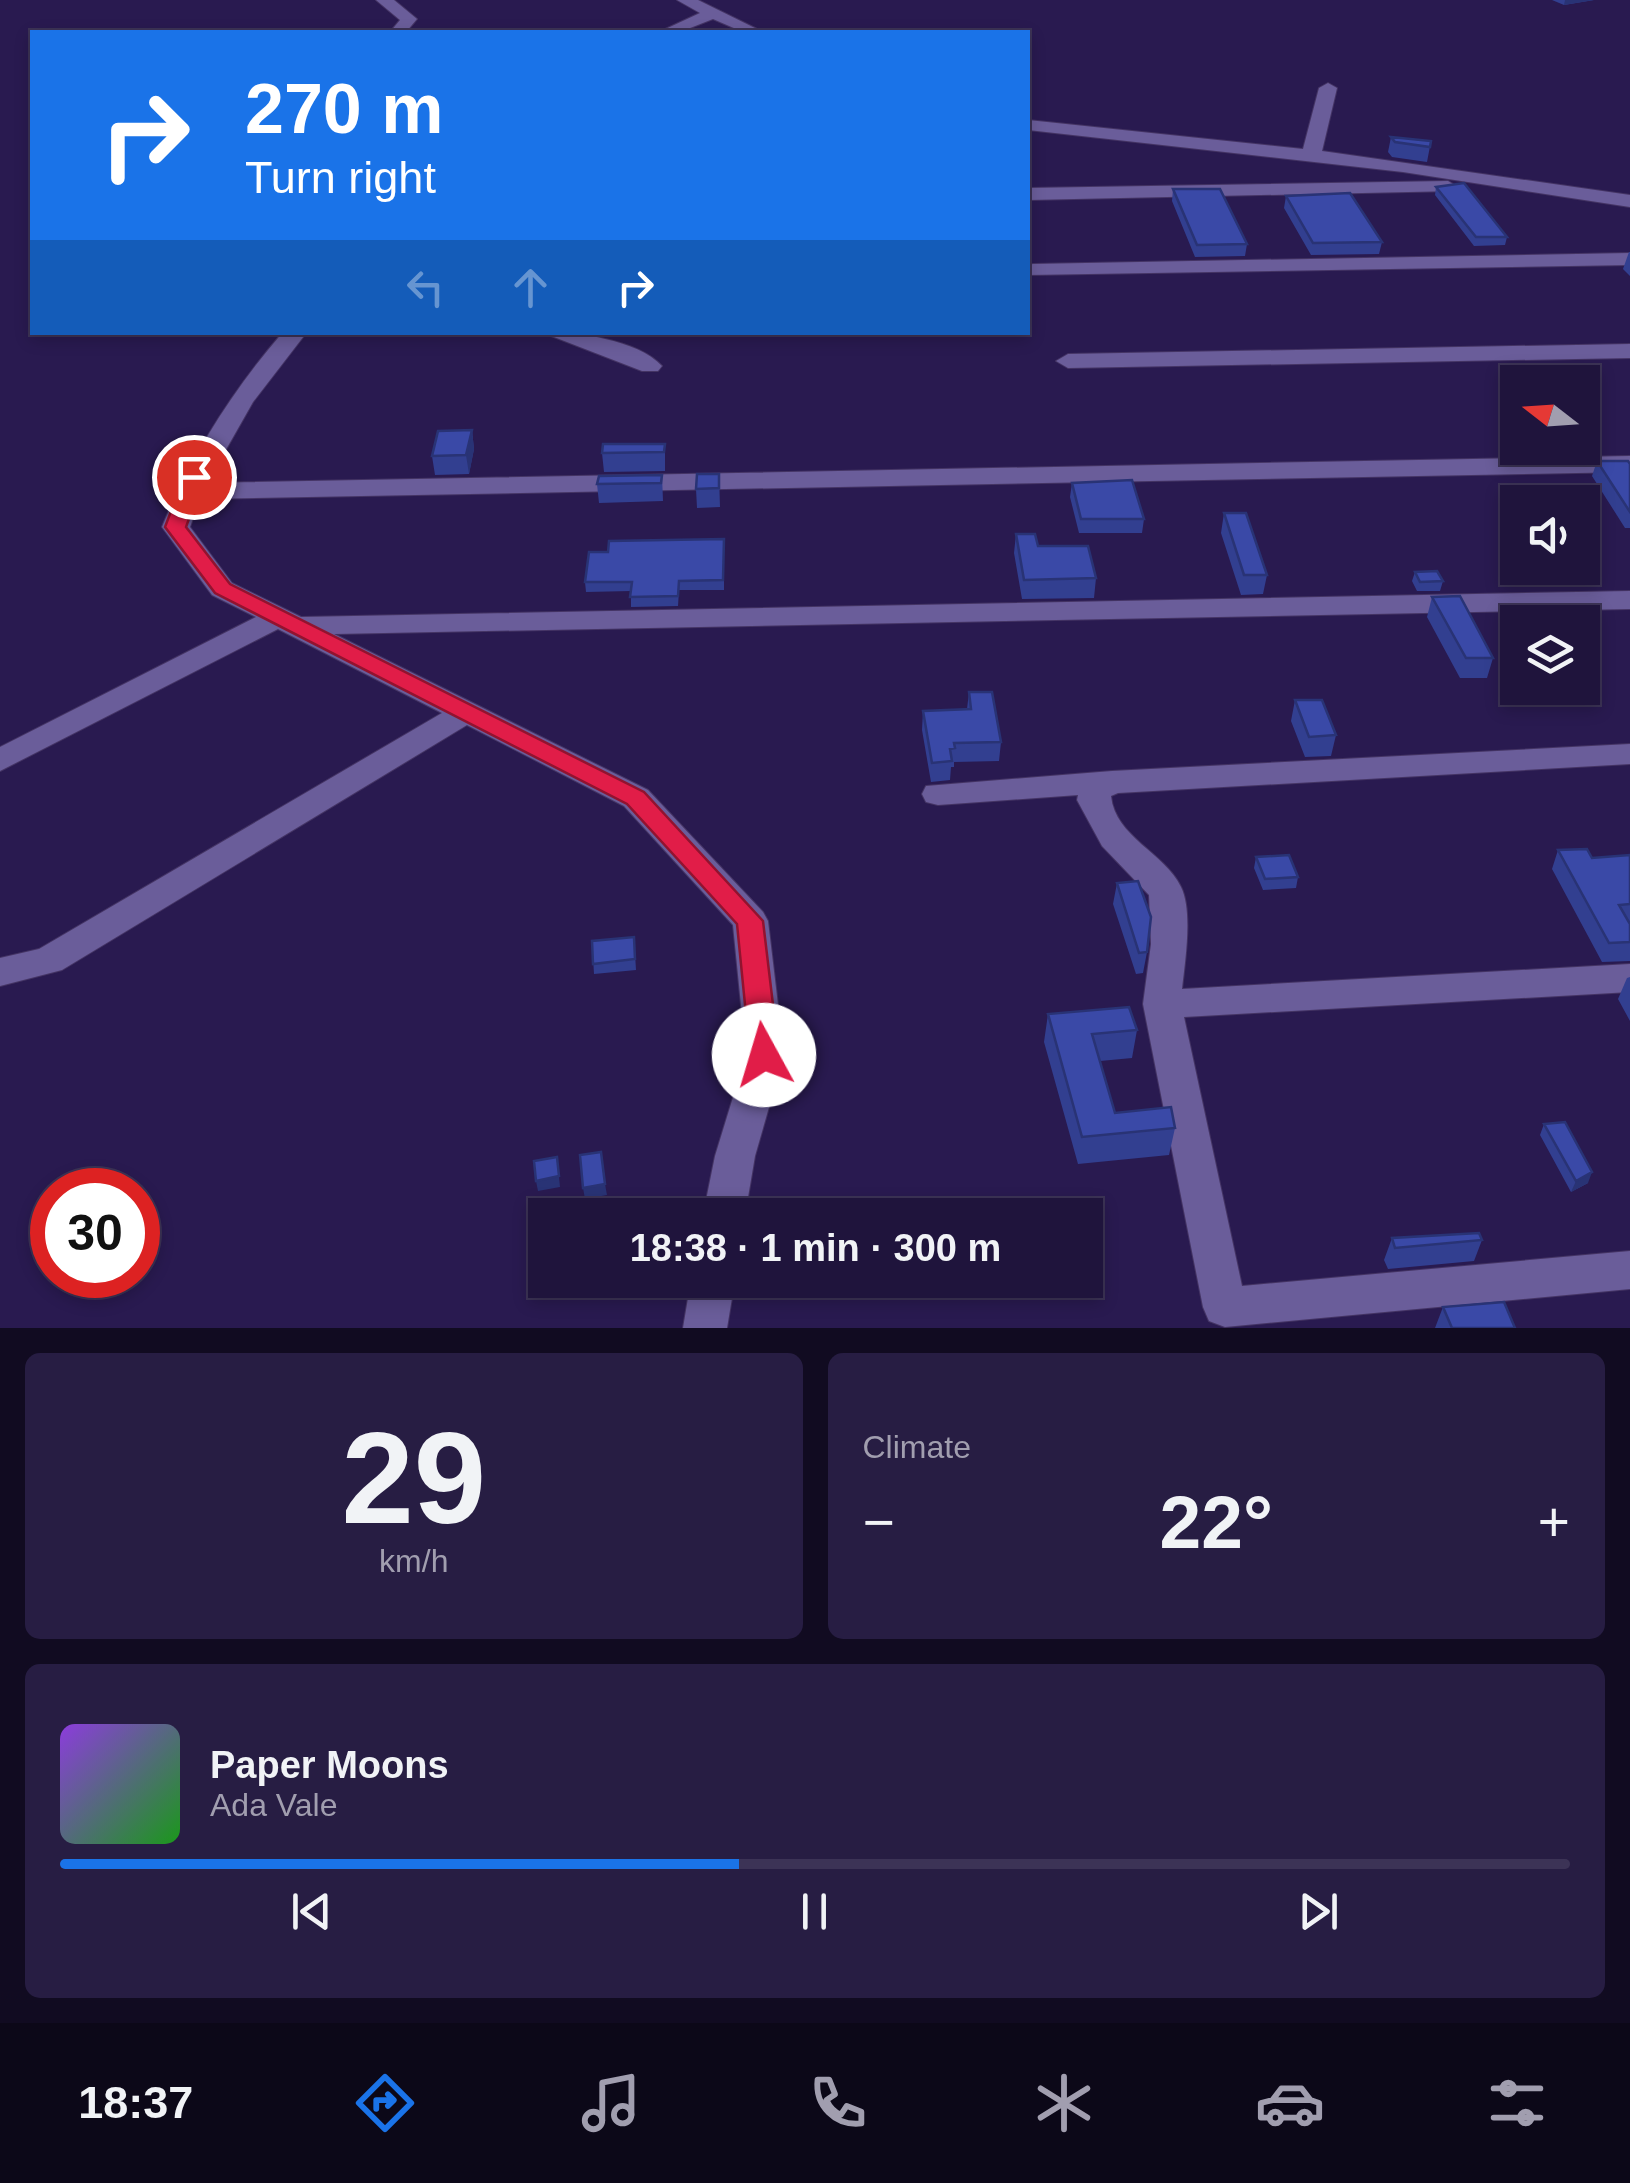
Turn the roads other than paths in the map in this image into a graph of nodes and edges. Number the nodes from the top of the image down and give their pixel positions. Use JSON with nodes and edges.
{"nodes":[{"id":1,"x":384,"y":0,"type":"edge"},
{"id":2,"x":686,"y":0,"type":"edge"},
{"id":3,"x":711,"y":14,"type":"junction"},
{"id":4,"x":400,"y":30,"type":"edge"},
{"id":5,"x":672,"y":30,"type":"edge"},
{"id":6,"x":751,"y":30,"type":"edge"},
{"id":7,"x":1328,"y":88,"type":"dead end"},
{"id":8,"x":1030,"y":125,"type":"edge"},
{"id":9,"x":1311,"y":158,"type":"junction"},
{"id":10,"x":1521,"y":184,"type":"junction"},
{"id":11,"x":1030,"y":194,"type":"edge"},
{"id":12,"x":1630,"y":200,"type":"edge"},
{"id":13,"x":1630,"y":260,"type":"edge"},
{"id":14,"x":1033,"y":270,"type":"dead end"},
{"id":15,"x":293,"y":335,"type":"edge"},
{"id":16,"x":563,"y":335,"type":"edge"},
{"id":17,"x":1630,"y":350,"type":"edge"},
{"id":18,"x":1068,"y":361,"type":"dead end"},
{"id":19,"x":650,"y":366,"type":"dead end"},
{"id":20,"x":1630,"y":464,"type":"edge"},
{"id":21,"x":189,"y":491,"type":"junction"},
{"id":22,"x":1630,"y":600,"type":"edge"},
{"id":23,"x":288,"y":622,"type":"junction"},
{"id":24,"x":466,"y":712,"type":"junction"},
{"id":25,"x":1630,"y":754,"type":"edge"},
{"id":26,"x":0,"y":760,"type":"edge"},
{"id":27,"x":1112,"y":782,"type":"junction"},
{"id":28,"x":938,"y":794,"type":"dead end"},
{"id":29,"x":0,"y":972,"type":"edge"},
{"id":30,"x":1630,"y":978,"type":"edge"},
{"id":31,"x":1162,"y":1004,"type":"junction"},
{"id":32,"x":727,"y":1198,"type":"edge"},
{"id":33,"x":1630,"y":1270,"type":"edge"},
{"id":34,"x":710,"y":1298,"type":"edge"},
{"id":35,"x":705,"y":1328,"type":"edge"}],
"edges":[{"from":1,"to":4,"type":"street"},
{"from":2,"to":3,"type":"street"},
{"from":3,"to":5,"type":"street"},
{"from":3,"to":6,"type":"street"},
{"from":7,"to":9,"type":"street"},
{"from":8,"to":9,"type":"street"},
{"from":9,"to":10,"type":"street"},
{"from":10,"to":11,"type":"street"},
{"from":10,"to":12,"type":"street"},
{"from":13,"to":14,"type":"street"},
{"from":15,"to":21,"type":"street"},
{"from":16,"to":19,"type":"street"},
{"from":17,"to":18,"type":"street"},
{"from":20,"to":21,"type":"street"},
{"from":21,"to":23,"type":"street"},
{"from":22,"to":23,"type":"street"},
{"from":23,"to":24,"type":"street"},
{"from":23,"to":26,"type":"street"},
{"from":24,"to":29,"type":"street"},
{"from":24,"to":32,"type":"street"},
{"from":25,"to":27,"type":"street"},
{"from":27,"to":28,"type":"street"},
{"from":27,"to":31,"type":"street"},
{"from":30,"to":31,"type":"street"},
{"from":31,"to":33,"type":"street"},
{"from":34,"to":35,"type":"street"}]}
